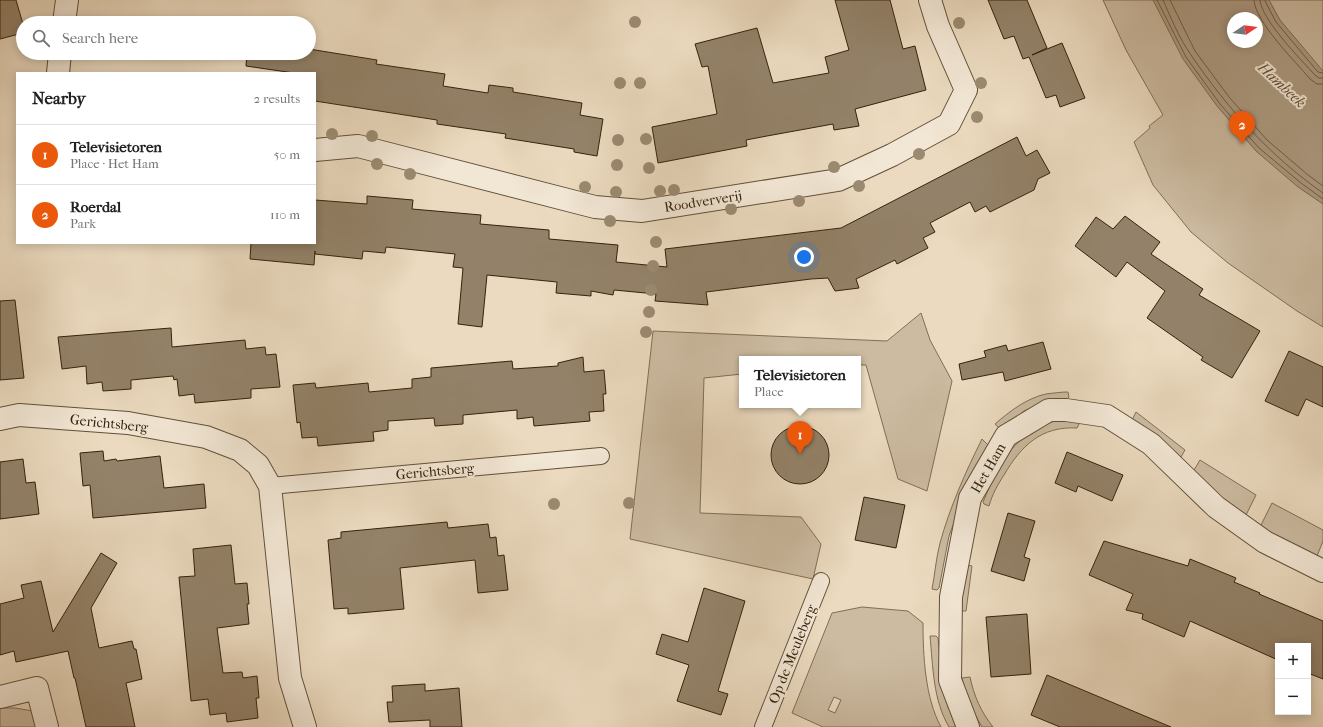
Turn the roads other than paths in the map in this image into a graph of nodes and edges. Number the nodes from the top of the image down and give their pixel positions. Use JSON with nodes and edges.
{"nodes":[{"id":1,"x":67,"y":0,"type":"edge"},
{"id":2,"x":930,"y":0,"type":"edge"},
{"id":3,"x":65,"y":16,"type":"edge"},
{"id":4,"x":59,"y":60,"type":"edge"},
{"id":5,"x":58,"y":72,"type":"edge"},
{"id":6,"x":316,"y":150,"type":"edge"},
{"id":7,"x":0,"y":419,"type":"edge"},
{"id":8,"x":601,"y":456,"type":"dead end"},
{"id":9,"x":270,"y":486,"type":"junction"},
{"id":10,"x":1323,"y":571,"type":"edge"},
{"id":11,"x":821,"y":581,"type":"dead end"},
{"id":12,"x":0,"y":697,"type":"edge"},
{"id":13,"x":47,"y":727,"type":"edge"},
{"id":14,"x":305,"y":727,"type":"edge"},
{"id":15,"x":763,"y":727,"type":"edge"},
{"id":16,"x":968,"y":727,"type":"edge"}],
"edges":[{"from":1,"to":3,"type":"street"},
{"from":2,"to":6,"type":"street","name":"Roodververij"},
{"from":4,"to":5,"type":"street"},
{"from":7,"to":9,"type":"street","name":"Gerichtsberg"},
{"from":8,"to":9,"type":"lane","name":"Gerichtsberg"},
{"from":9,"to":14,"type":"street","name":"Gerichtsberg"},
{"from":10,"to":16,"type":"street","name":"Het Ham"},
{"from":11,"to":15,"type":"lane","name":"Op de Meuleberg"},
{"from":12,"to":13,"type":"street"}]}
